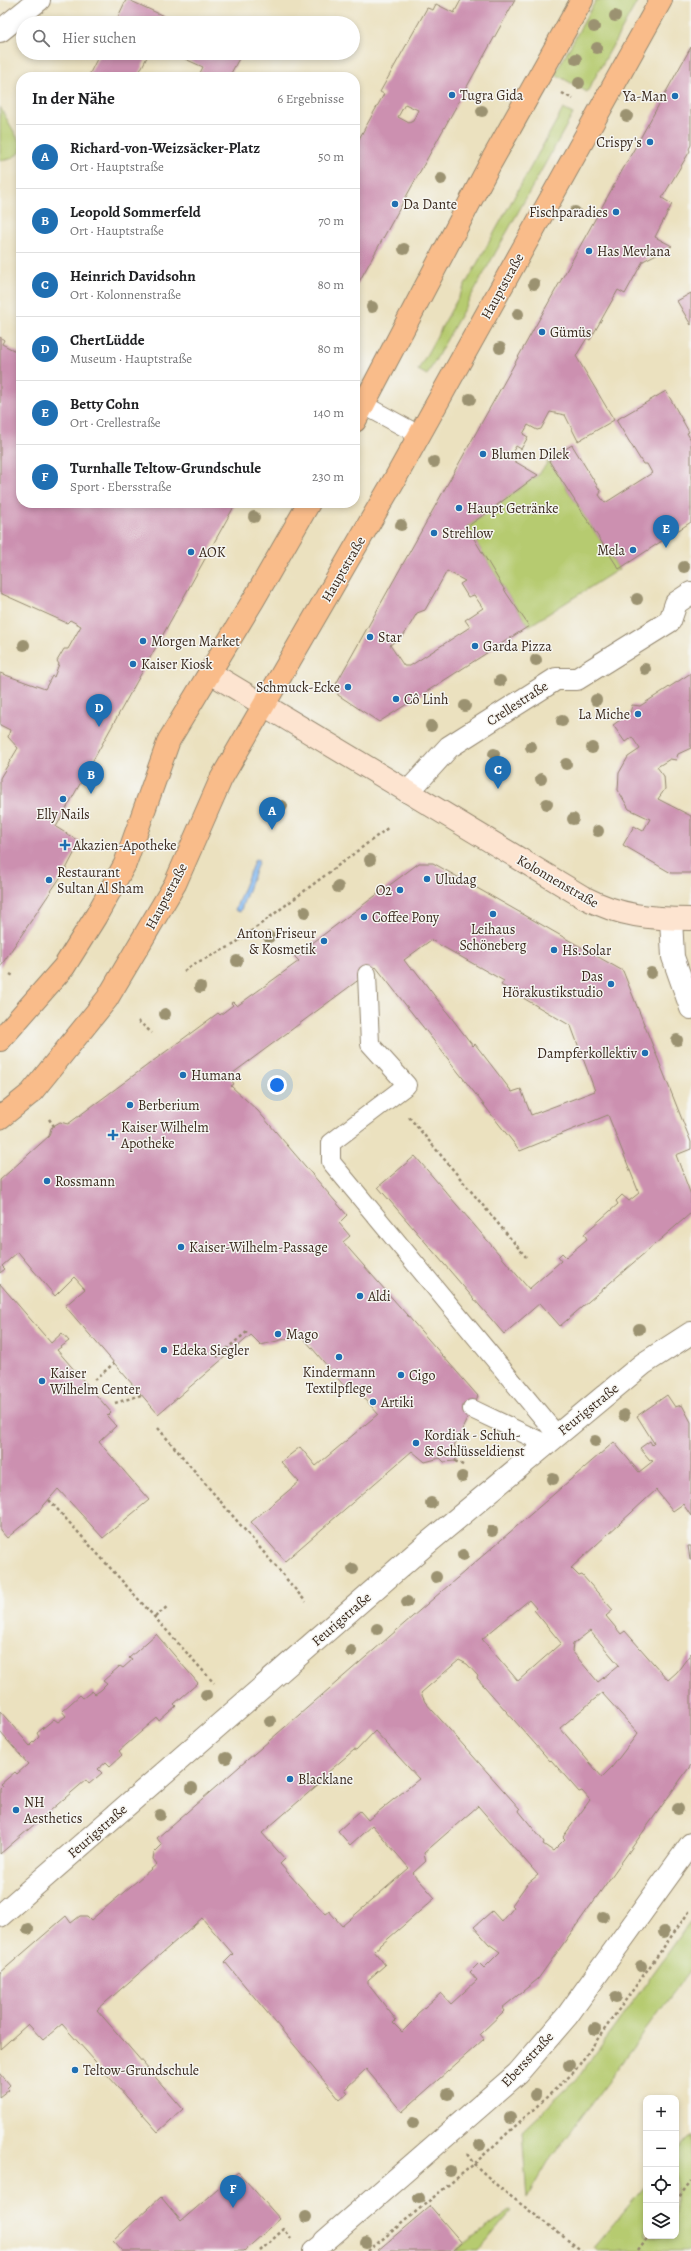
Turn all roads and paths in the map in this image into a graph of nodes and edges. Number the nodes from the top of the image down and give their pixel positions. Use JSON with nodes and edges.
{"nodes":[{"id":1,"x":39,"y":0,"type":"edge"},
{"id":2,"x":582,"y":0,"type":"edge"},
{"id":3,"x":661,"y":0,"type":"edge"},
{"id":4,"x":19,"y":16,"type":"edge"},
{"id":5,"x":16,"y":18,"type":"edge"},
{"id":6,"x":0,"y":31,"type":"edge"},
{"id":7,"x":555,"y":89,"type":"dead end"},
{"id":8,"x":574,"y":100,"type":"dead end"},
{"id":9,"x":360,"y":413,"type":"edge"},
{"id":10,"x":419,"y":435,"type":"junction"},
{"id":11,"x":306,"y":508,"type":"edge"},
{"id":12,"x":691,"y":593,"type":"edge"},
{"id":13,"x":209,"y":672,"type":"junction"},
{"id":14,"x":264,"y":705,"type":"junction"},
{"id":15,"x":408,"y":792,"type":"junction"},
{"id":16,"x":389,"y":827,"type":"dead end"},
{"id":17,"x":681,"y":919,"type":"edge"},
{"id":18,"x":184,"y":971,"type":"dead end"},
{"id":19,"x":10,"y":974,"type":"dead end"},
{"id":20,"x":367,"y":974,"type":"dead end"},
{"id":21,"x":15,"y":977,"type":"dead end"},
{"id":22,"x":691,"y":1008,"type":"edge"},
{"id":23,"x":138,"y":1021,"type":"dead end"},
{"id":24,"x":152,"y":1033,"type":"dead end"},
{"id":25,"x":0,"y":1040,"type":"edge"},
{"id":26,"x":392,"y":1097,"type":"junction"},
{"id":27,"x":0,"y":1118,"type":"edge"},
{"id":28,"x":49,"y":1119,"type":"dead end"},
{"id":29,"x":54,"y":1126,"type":"dead end"},
{"id":30,"x":526,"y":1257,"type":"dead end"},
{"id":31,"x":248,"y":1332,"type":"dead end"},
{"id":32,"x":691,"y":1333,"type":"edge"},
{"id":33,"x":217,"y":1357,"type":"dead end"},
{"id":34,"x":114,"y":1363,"type":"dead end"},
{"id":35,"x":95,"y":1380,"type":"dead end"},
{"id":36,"x":141,"y":1395,"type":"dead end"},
{"id":37,"x":115,"y":1403,"type":"dead end"},
{"id":38,"x":472,"y":1409,"type":"dead end"},
{"id":39,"x":158,"y":1428,"type":"dead end"},
{"id":40,"x":551,"y":1440,"type":"junction"},
{"id":41,"x":455,"y":1461,"type":"dead end"},
{"id":42,"x":465,"y":1466,"type":"dead end"},
{"id":43,"x":49,"y":1500,"type":"dead end"},
{"id":44,"x":306,"y":1602,"type":"dead end"},
{"id":45,"x":168,"y":1606,"type":"dead end"},
{"id":46,"x":155,"y":1617,"type":"junction"},
{"id":47,"x":214,"y":1683,"type":"dead end"},
{"id":48,"x":691,"y":1844,"type":"edge"},
{"id":49,"x":691,"y":1909,"type":"edge"},
{"id":50,"x":0,"y":1916,"type":"edge"},
{"id":51,"x":474,"y":2164,"type":"junction"},
{"id":52,"x":691,"y":2181,"type":"edge"},
{"id":53,"x":679,"y":2197,"type":"edge"},
{"id":54,"x":279,"y":2232,"type":"dead end"},
{"id":55,"x":647,"y":2239,"type":"edge"},
{"id":56,"x":319,"y":2246,"type":"edge"},
{"id":57,"x":260,"y":2251,"type":"edge"},
{"id":58,"x":368,"y":2251,"type":"edge"},
{"id":59,"x":582,"y":2251,"type":"edge"},
{"id":60,"x":638,"y":2251,"type":"edge"}],
"edges":[{"from":1,"to":4,"type":"street"},
{"from":2,"to":9,"type":"main road"},
{"from":3,"to":10,"type":"main road","name":"Hauptstraße"},
{"from":5,"to":6,"type":"street"},
{"from":7,"to":8,"type":"path"},
{"from":9,"to":10,"type":"lane"},
{"from":10,"to":14,"type":"main road","name":"Hauptstraße"},
{"from":11,"to":13,"type":"main road"},
{"from":12,"to":15,"type":"street","name":"Crellestraße"},
{"from":13,"to":14,"type":"main road","name":"Kolonnenstraße"},
{"from":13,"to":25,"type":"main road"},
{"from":14,"to":15,"type":"main road","name":"Kolonnenstraße"},
{"from":14,"to":27,"type":"main road","name":"Hauptstraße"},
{"from":15,"to":17,"type":"main road","name":"Kolonnenstraße"},
{"from":16,"to":18,"type":"path"},
{"from":17,"to":22,"type":"street"},
{"from":19,"to":21,"type":"path"},
{"from":20,"to":26,"type":"lane"},
{"from":23,"to":24,"type":"path"},
{"from":26,"to":30,"type":"path"},
{"from":26,"to":40,"type":"lane"},
{"from":28,"to":29,"type":"path"},
{"from":31,"to":33,"type":"path"},
{"from":32,"to":40,"type":"street","name":"Feurigstraße"},
{"from":34,"to":35,"type":"path"},
{"from":36,"to":37,"type":"path"},
{"from":38,"to":40,"type":"lane"},
{"from":39,"to":44,"type":"path"},
{"from":40,"to":50,"type":"street","name":"Feurigstraße"},
{"from":41,"to":42,"type":"path"},
{"from":43,"to":46,"type":"path"},
{"from":45,"to":46,"type":"path"},
{"from":46,"to":47,"type":"path"},
{"from":48,"to":56,"type":"street","name":"Ebersstraße"},
{"from":49,"to":51,"type":"path"},
{"from":51,"to":58,"type":"path"},
{"from":51,"to":59,"type":"path"},
{"from":52,"to":53,"type":"path"},
{"from":54,"to":57,"type":"path"},
{"from":55,"to":60,"type":"path"}]}
